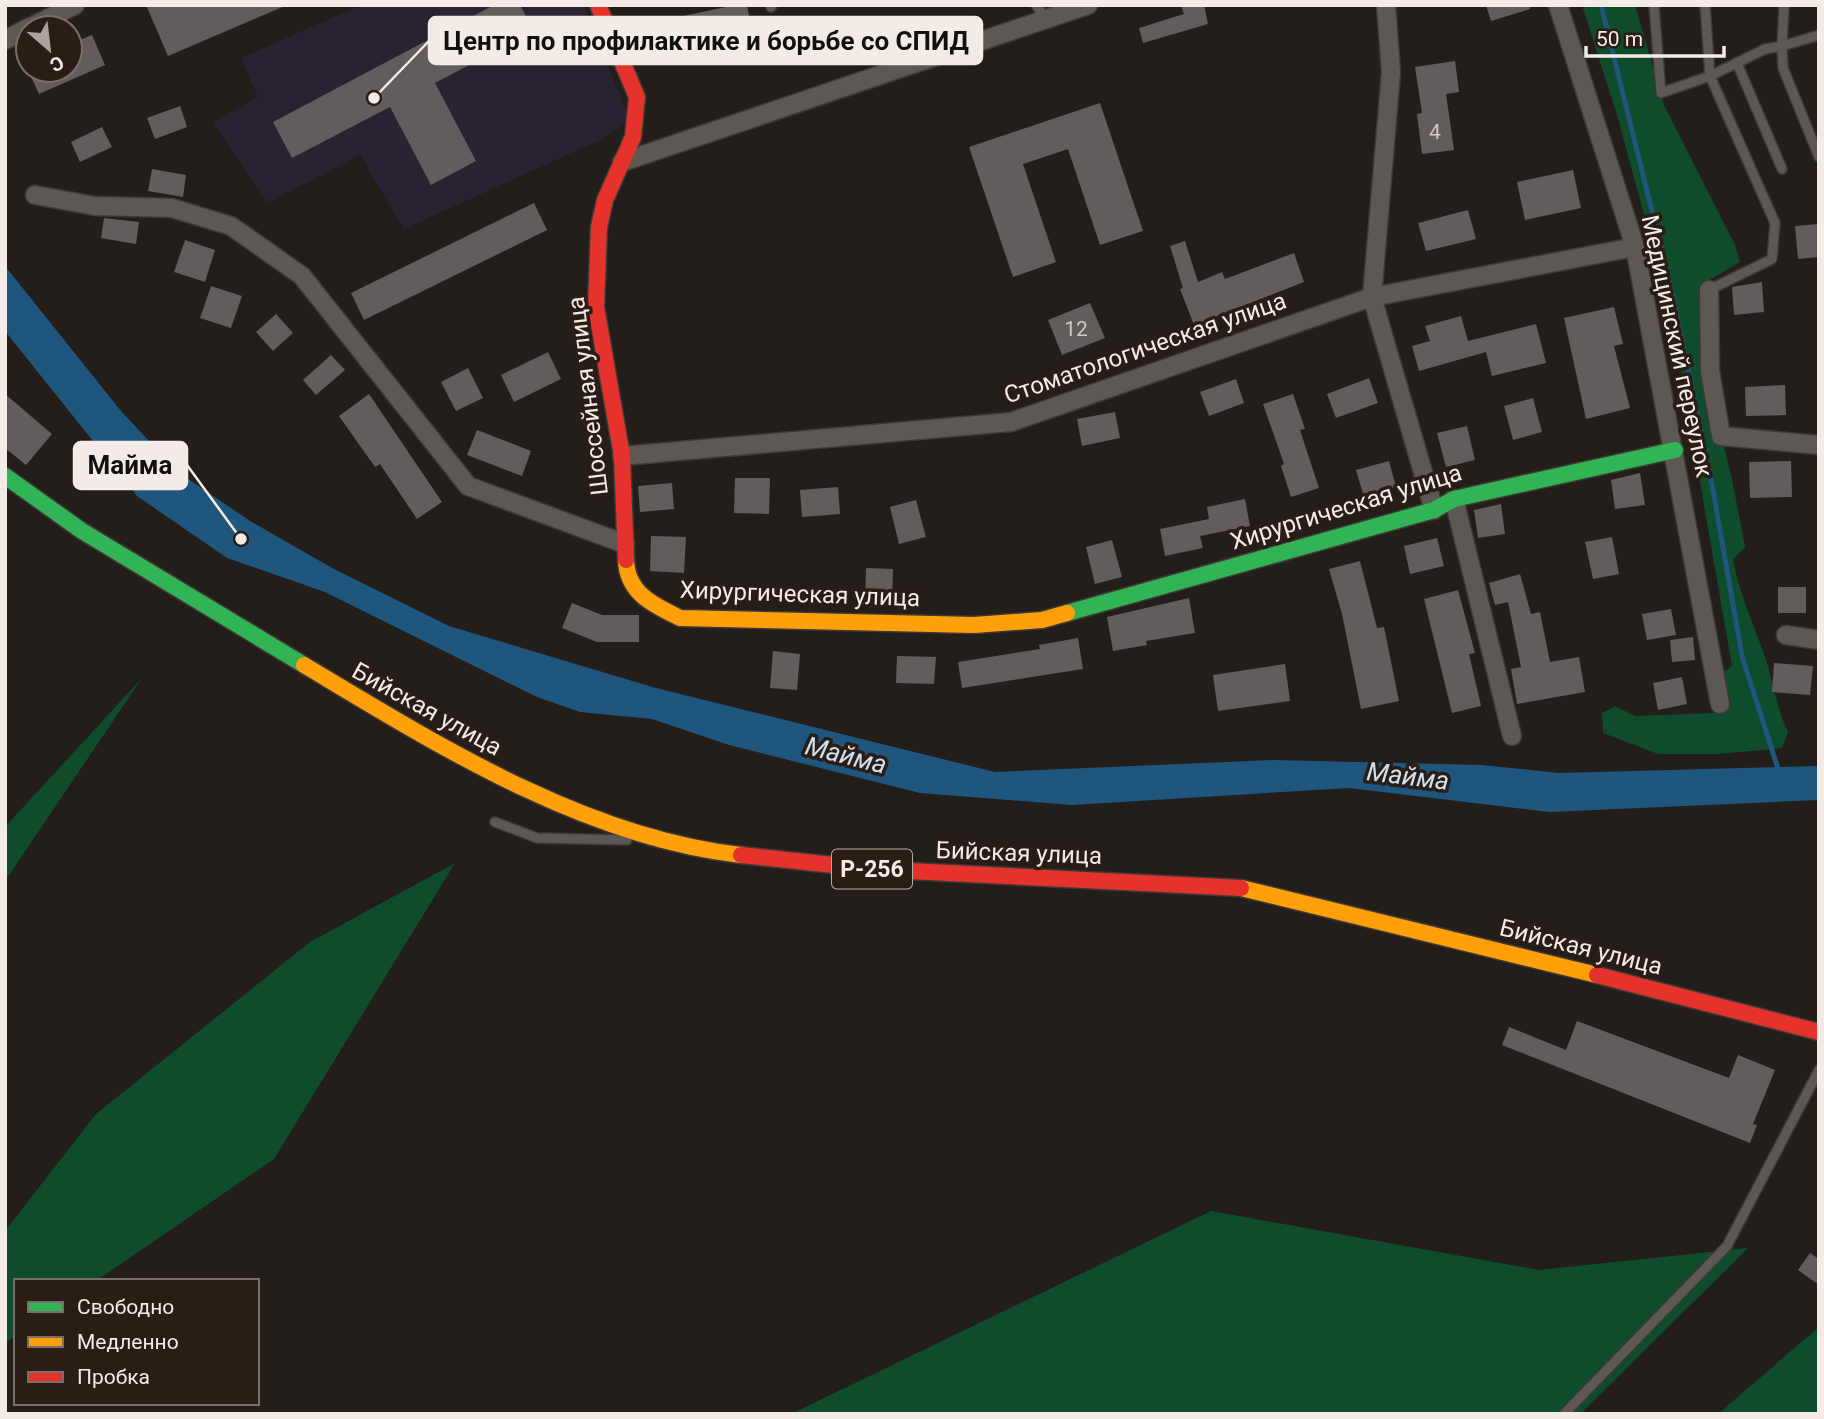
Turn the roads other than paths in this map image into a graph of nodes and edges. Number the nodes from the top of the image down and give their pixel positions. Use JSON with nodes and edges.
{"nodes":[{"id":1,"x":75,"y":5,"type":"edge"},
{"id":2,"x":598,"y":5,"type":"edge"},
{"id":3,"x":1088,"y":5,"type":"edge"},
{"id":4,"x":1386,"y":5,"type":"edge"},
{"id":5,"x":1558,"y":5,"type":"edge"},
{"id":6,"x":1654,"y":5,"type":"edge"},
{"id":7,"x":1705,"y":5,"type":"edge"},
{"id":8,"x":1784,"y":5,"type":"edge"},
{"id":9,"x":1041,"y":12,"type":"edge"},
{"id":10,"x":57,"y":14,"type":"edge"},
{"id":11,"x":1819,"y":35,"type":"edge"},
{"id":12,"x":1782,"y":46,"type":"junction"},
{"id":13,"x":1737,"y":63,"type":"junction"},
{"id":14,"x":1710,"y":76,"type":"junction"},
{"id":15,"x":1819,"y":157,"type":"edge"},
{"id":16,"x":622,"y":163,"type":"junction"},
{"id":17,"x":1782,"y":169,"type":"dead end"},
{"id":18,"x":35,"y":195,"type":"dead end"},
{"id":19,"x":1635,"y":247,"type":"junction"},
{"id":20,"x":1709,"y":290,"type":"joint"},
{"id":21,"x":1372,"y":298,"type":"junction"},
{"id":22,"x":1819,"y":445,"type":"edge"},
{"id":23,"x":1675,"y":450,"type":"junction"},
{"id":24,"x":622,"y":456,"type":"junction"},
{"id":25,"x":5,"y":476,"type":"edge"},
{"id":26,"x":1454,"y":499,"type":"junction"},
{"id":27,"x":1434,"y":510,"type":"junction"},
{"id":28,"x":625,"y":544,"type":"junction"},
{"id":29,"x":1786,"y":635,"type":"dead end"},
{"id":30,"x":1819,"y":640,"type":"edge"},
{"id":31,"x":1720,"y":704,"type":"dead end"},
{"id":32,"x":1512,"y":736,"type":"dead end"},
{"id":33,"x":495,"y":822,"type":"dead end"},
{"id":34,"x":659,"y":840,"type":"junction"},
{"id":35,"x":1819,"y":1032,"type":"edge"},
{"id":36,"x":1819,"y":1070,"type":"edge"},
{"id":37,"x":1564,"y":1414,"type":"edge"}],
"edges":[{"from":1,"to":10,"type":"street"},
{"from":2,"to":16,"type":"main road","name":"Шоссейная улица"},
{"from":3,"to":9,"type":"street"},
{"from":4,"to":21,"type":"street"},
{"from":5,"to":19,"type":"street","name":"Медицинский переулок"},
{"from":6,"to":14,"type":"lane"},
{"from":7,"to":14,"type":"lane"},
{"from":8,"to":12,"type":"lane"},
{"from":9,"to":16,"type":"street"},
{"from":11,"to":12,"type":"lane"},
{"from":12,"to":13,"type":"lane"},
{"from":12,"to":15,"type":"lane"},
{"from":13,"to":14,"type":"lane"},
{"from":13,"to":17,"type":"lane"},
{"from":14,"to":20,"type":"lane"},
{"from":16,"to":24,"type":"main road","name":"Шоссейная улица"},
{"from":18,"to":28,"type":"street"},
{"from":19,"to":21,"type":"street","name":"Стоматологическая улица"},
{"from":19,"to":23,"type":"street","name":"Медицинский переулок"},
{"from":20,"to":22,"type":"street"},
{"from":21,"to":24,"type":"street","name":"Стоматологическая улица"},
{"from":21,"to":27,"type":"street"},
{"from":23,"to":26,"type":"main road","name":"Хирургическая улица"},
{"from":23,"to":31,"type":"street","name":"Медицинский переулок"},
{"from":24,"to":28,"type":"main road","name":"Шоссейная улица"},
{"from":25,"to":34,"type":"main road","name":"Бийская улица","number":"Р-256"},
{"from":26,"to":27,"type":"main road","name":"Хирургическая улица"},
{"from":26,"to":32,"type":"street"},
{"from":27,"to":28,"type":"main road","name":"Хирургическая улица"},
{"from":29,"to":30,"type":"street"},
{"from":33,"to":34,"type":"lane"},
{"from":34,"to":35,"type":"main road","name":"Бийская улица","number":"Р-256"},
{"from":36,"to":37,"type":"lane"}]}
